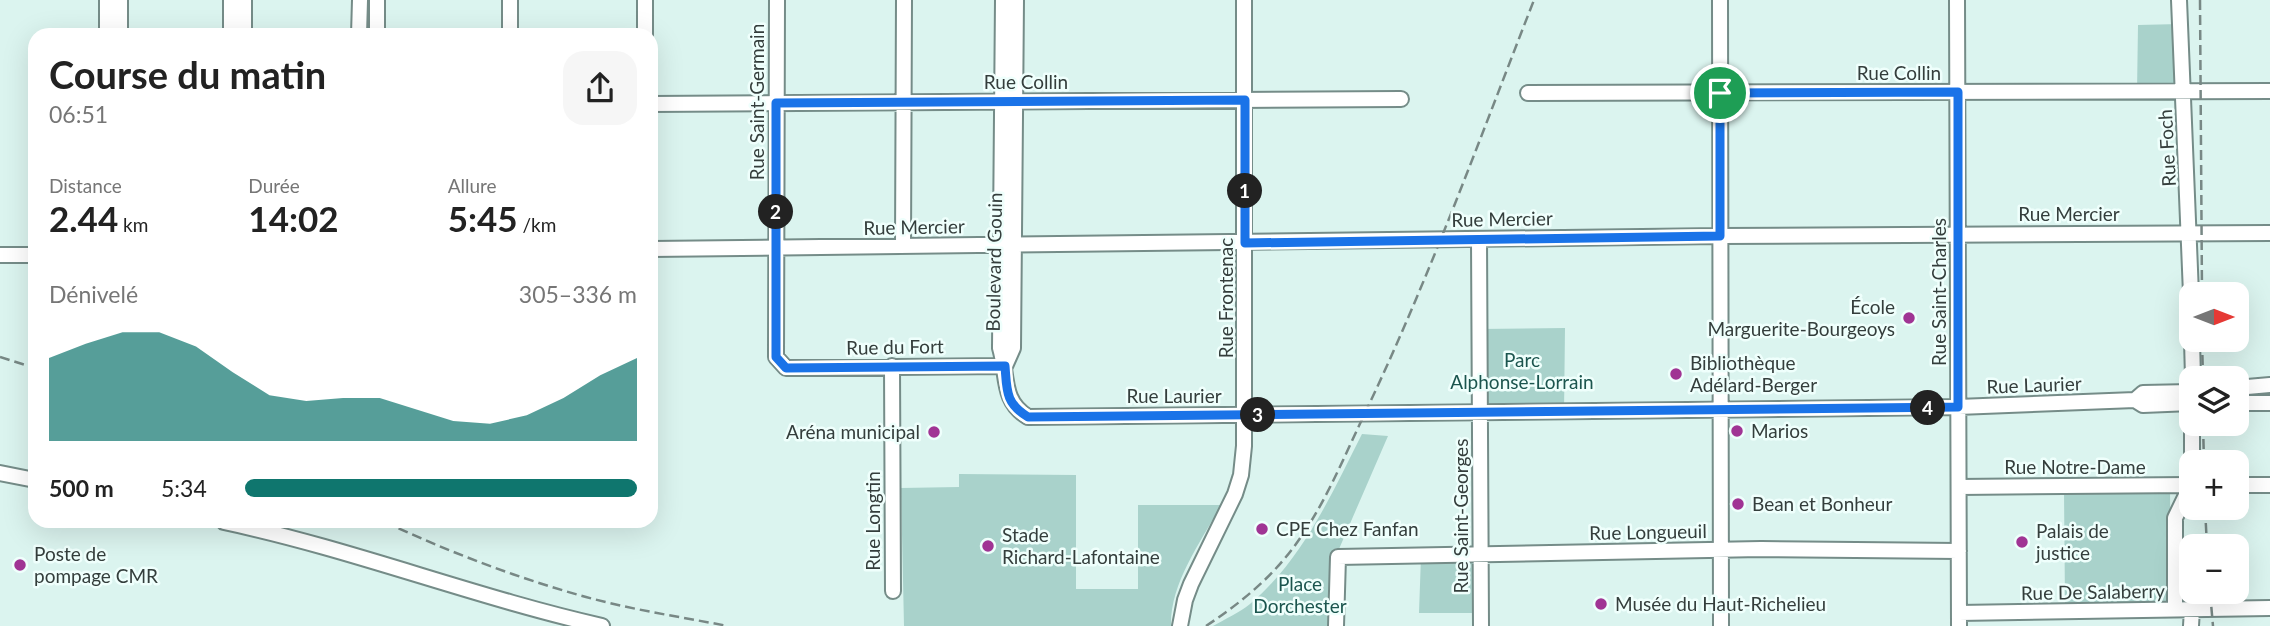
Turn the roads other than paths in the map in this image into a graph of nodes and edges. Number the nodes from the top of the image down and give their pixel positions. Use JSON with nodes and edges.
{"nodes":[{"id":1,"x":107,"y":0,"type":"edge"},
{"id":2,"x":120,"y":0,"type":"edge"},
{"id":3,"x":231,"y":0,"type":"edge"},
{"id":4,"x":244,"y":0,"type":"edge"},
{"id":5,"x":360,"y":0,"type":"edge"},
{"id":6,"x":377,"y":0,"type":"edge"},
{"id":7,"x":510,"y":0,"type":"edge"},
{"id":8,"x":645,"y":0,"type":"edge"},
{"id":9,"x":777,"y":0,"type":"edge"},
{"id":10,"x":904,"y":0,"type":"edge"},
{"id":11,"x":1003,"y":0,"type":"edge"},
{"id":12,"x":1016,"y":0,"type":"edge"},
{"id":13,"x":1244,"y":0,"type":"edge"},
{"id":14,"x":1720,"y":0,"type":"edge"},
{"id":15,"x":1957,"y":0,"type":"edge"},
{"id":16,"x":2179,"y":0,"type":"edge"},
{"id":17,"x":107,"y":28,"type":"edge"},
{"id":18,"x":120,"y":28,"type":"edge"},
{"id":19,"x":231,"y":28,"type":"edge"},
{"id":20,"x":244,"y":28,"type":"edge"},
{"id":21,"x":359,"y":28,"type":"edge"},
{"id":22,"x":377,"y":28,"type":"edge"},
{"id":23,"x":510,"y":28,"type":"edge"},
{"id":24,"x":645,"y":28,"type":"edge"},
{"id":25,"x":2270,"y":91,"type":"edge"},
{"id":26,"x":1958,"y":92,"type":"junction"},
{"id":27,"x":2183,"y":92,"type":"junction"},
{"id":28,"x":1528,"y":93,"type":"dead end"},
{"id":29,"x":1720,"y":93,"type":"junction"},
{"id":30,"x":1401,"y":99,"type":"dead end"},
{"id":31,"x":1245,"y":100,"type":"junction"},
{"id":32,"x":1009,"y":101,"type":"junction"},
{"id":33,"x":903,"y":102,"type":"junction"},
{"id":34,"x":776,"y":103,"type":"junction"},
{"id":35,"x":658,"y":104,"type":"edge"},
{"id":36,"x":2190,"y":232,"type":"junction"},
{"id":37,"x":2270,"y":233,"type":"edge"},
{"id":38,"x":1958,"y":234,"type":"junction"},
{"id":39,"x":1720,"y":236,"type":"junction"},
{"id":40,"x":1479,"y":239,"type":"junction"},
{"id":41,"x":1245,"y":243,"type":"junction"},
{"id":42,"x":1007,"y":246,"type":"junction"},
{"id":43,"x":903,"y":247,"type":"junction"},
{"id":44,"x":775,"y":248,"type":"junction"},
{"id":45,"x":658,"y":249,"type":"edge"},
{"id":46,"x":0,"y":255,"type":"edge"},
{"id":47,"x":28,"y":255,"type":"edge"},
{"id":48,"x":2191,"y":282,"type":"edge"},
{"id":49,"x":892,"y":366,"type":"junction"},
{"id":50,"x":1005,"y":366,"type":"junction"},
{"id":51,"x":786,"y":368,"type":"joint"},
{"id":52,"x":2270,"y":385,"type":"edge"},
{"id":53,"x":2249,"y":387,"type":"edge"},
{"id":54,"x":2179,"y":392,"type":"edge"},
{"id":55,"x":2135,"y":400,"type":"junction"},
{"id":56,"x":2270,"y":402,"type":"edge"},
{"id":57,"x":2249,"y":403,"type":"edge"},
{"id":58,"x":2179,"y":404,"type":"edge"},
{"id":59,"x":1958,"y":407,"type":"junction"},
{"id":60,"x":1721,"y":410,"type":"junction"},
{"id":61,"x":1480,"y":414,"type":"junction"},
{"id":62,"x":1246,"y":415,"type":"junction"},
{"id":63,"x":0,"y":473,"type":"edge"},
{"id":64,"x":28,"y":479,"type":"edge"},
{"id":65,"x":2179,"y":485,"type":"edge"},
{"id":66,"x":2249,"y":485,"type":"edge"},
{"id":67,"x":2270,"y":485,"type":"edge"},
{"id":68,"x":1959,"y":486,"type":"junction"},
{"id":69,"x":2179,"y":510,"type":"edge"},
{"id":70,"x":247,"y":528,"type":"edge"},
{"id":71,"x":1720,"y":549,"type":"junction"},
{"id":72,"x":1959,"y":551,"type":"junction"},
{"id":73,"x":1481,"y":555,"type":"junction"},
{"id":74,"x":892,"y":592,"type":"dead end"},
{"id":75,"x":2270,"y":608,"type":"edge"},
{"id":76,"x":2175,"y":609,"type":"junction"},
{"id":77,"x":2192,"y":609,"type":"junction"},
{"id":78,"x":1959,"y":620,"type":"edge"},
{"id":79,"x":602,"y":626,"type":"edge"},
{"id":80,"x":1181,"y":626,"type":"edge"},
{"id":81,"x":1336,"y":626,"type":"edge"},
{"id":82,"x":1481,"y":626,"type":"edge"},
{"id":83,"x":1721,"y":626,"type":"edge"},
{"id":84,"x":2192,"y":626,"type":"edge"}],
"edges":[{"from":1,"to":17,"type":"street"},
{"from":2,"to":18,"type":"street"},
{"from":3,"to":19,"type":"street"},
{"from":4,"to":20,"type":"street"},
{"from":5,"to":21,"type":"street"},
{"from":6,"to":22,"type":"street"},
{"from":7,"to":23,"type":"street"},
{"from":8,"to":24,"type":"street"},
{"from":9,"to":34,"type":"street","name":"Rue Saint-Germain"},
{"from":10,"to":33,"type":"street"},
{"from":11,"to":32,"type":"street","name":"Boulevard Gouin"},
{"from":12,"to":32,"type":"street","name":"Boulevard Gouin"},
{"from":13,"to":31,"type":"street","name":"Rue Frontenac"},
{"from":14,"to":29,"type":"street"},
{"from":15,"to":26,"type":"street","name":"Rue Saint-Charles"},
{"from":16,"to":27,"type":"street","name":"Rue Foch"},
{"from":25,"to":27,"type":"street","name":"Rue Collin"},
{"from":26,"to":27,"type":"street","name":"Rue Collin"},
{"from":26,"to":29,"type":"street","name":"Rue Collin"},
{"from":26,"to":38,"type":"street","name":"Rue Saint-Charles"},
{"from":27,"to":36,"type":"street","name":"Rue Foch"},
{"from":28,"to":29,"type":"street","name":"Rue Collin"},
{"from":29,"to":39,"type":"street"},
{"from":30,"to":31,"type":"street","name":"Rue Collin"},
{"from":31,"to":32,"type":"street","name":"Rue Collin"},
{"from":31,"to":41,"type":"street","name":"Rue Frontenac"},
{"from":32,"to":33,"type":"street","name":"Rue Collin"},
{"from":32,"to":42,"type":"street","name":"Boulevard Gouin"},
{"from":33,"to":34,"type":"street","name":"Rue Collin"},
{"from":33,"to":43,"type":"street"},
{"from":34,"to":35,"type":"street","name":"Rue Collin"},
{"from":34,"to":44,"type":"street","name":"Rue Saint-Germain"},
{"from":36,"to":37,"type":"street","name":"Rue Mercier"},
{"from":36,"to":38,"type":"street","name":"Rue Mercier"},
{"from":36,"to":48,"type":"street","name":"Rue Foch"},
{"from":38,"to":39,"type":"street","name":"Rue Mercier"},
{"from":38,"to":59,"type":"street","name":"Rue Saint-Charles"},
{"from":39,"to":40,"type":"street","name":"Rue Mercier"},
{"from":39,"to":60,"type":"street"},
{"from":40,"to":41,"type":"street","name":"Rue Mercier"},
{"from":40,"to":61,"type":"street","name":"Rue Saint-Georges"},
{"from":41,"to":42,"type":"street","name":"Rue Mercier"},
{"from":41,"to":62,"type":"street","name":"Rue Frontenac"},
{"from":42,"to":43,"type":"street","name":"Rue Mercier"},
{"from":42,"to":50,"type":"street","name":"Boulevard Gouin"},
{"from":43,"to":44,"type":"street","name":"Rue Mercier"},
{"from":44,"to":45,"type":"street","name":"Rue Mercier"},
{"from":44,"to":51,"type":"street","name":"Rue Saint-Germain"},
{"from":46,"to":47,"type":"street"},
{"from":49,"to":50,"type":"street","name":"Rue du Fort"},
{"from":49,"to":51,"type":"street","name":"Rue du Fort"},
{"from":49,"to":74,"type":"street","name":"Rue Longtin"},
{"from":50,"to":62,"type":"street","name":"Rue Laurier"},
{"from":52,"to":53,"type":"street"},
{"from":54,"to":55,"type":"street","name":"Rue Laurier"},
{"from":55,"to":58,"type":"street","name":"Rue Laurier"},
{"from":55,"to":59,"type":"street","name":"Rue Laurier"},
{"from":56,"to":57,"type":"street"},
{"from":59,"to":60,"type":"street","name":"Rue Laurier"},
{"from":59,"to":68,"type":"street","name":"Rue Saint-Charles"},
{"from":60,"to":61,"type":"street","name":"Rue Laurier"},
{"from":60,"to":71,"type":"street"},
{"from":61,"to":62,"type":"street","name":"Rue Laurier"},
{"from":61,"to":73,"type":"street","name":"Rue Saint-Georges"},
{"from":62,"to":80,"type":"street","name":"Rue Frontenac"},
{"from":63,"to":64,"type":"street"},
{"from":65,"to":68,"type":"street","name":"Rue Notre-Dame"},
{"from":66,"to":67,"type":"street"},
{"from":68,"to":72,"type":"street","name":"Rue Saint-Charles"},
{"from":69,"to":76,"type":"street"},
{"from":70,"to":79,"type":"street"},
{"from":71,"to":72,"type":"street","name":"Rue Longueuil"},
{"from":71,"to":73,"type":"street","name":"Rue Longueuil"},
{"from":71,"to":83,"type":"street"},
{"from":72,"to":78,"type":"street","name":"Rue Saint-Charles"},
{"from":73,"to":81,"type":"street","name":"Rue Longueuil"},
{"from":73,"to":82,"type":"street","name":"Rue Saint-Georges"},
{"from":75,"to":77,"type":"street","name":"Rue De Salaberry"},
{"from":76,"to":77,"type":"street","name":"Rue De Salaberry"},
{"from":76,"to":78,"type":"street","name":"Rue De Salaberry"},
{"from":77,"to":84,"type":"street"}]}
